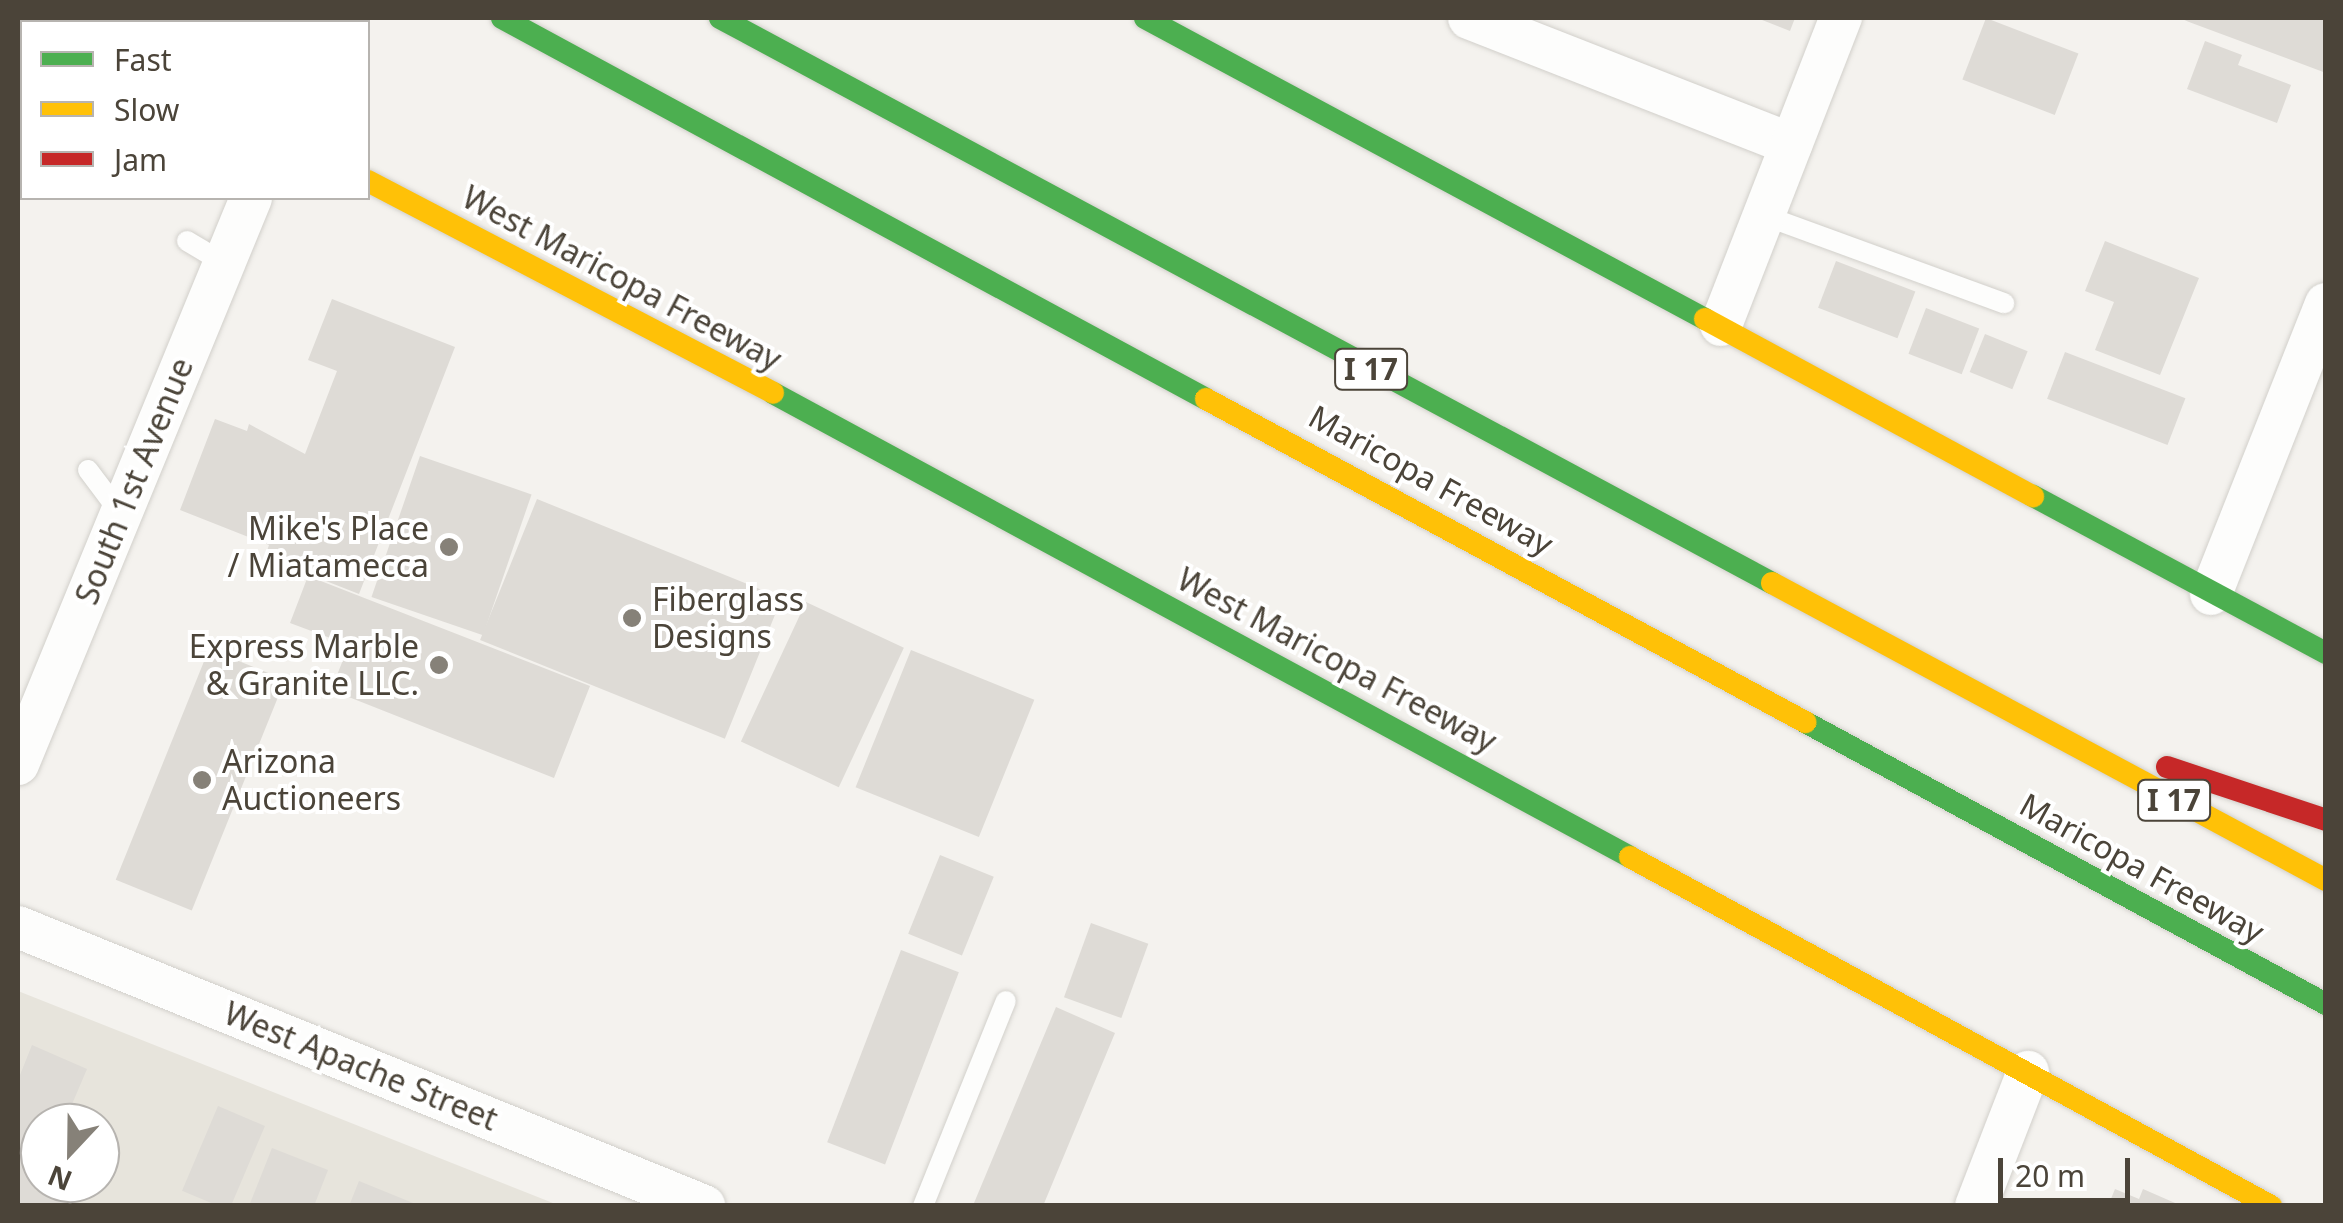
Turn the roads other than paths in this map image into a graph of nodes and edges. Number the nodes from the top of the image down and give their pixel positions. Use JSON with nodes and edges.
{"nodes":[{"id":1,"x":502,"y":18,"type":"edge"},
{"id":2,"x":720,"y":18,"type":"edge"},
{"id":3,"x":1145,"y":18,"type":"edge"},
{"id":4,"x":1469,"y":18,"type":"edge"},
{"id":5,"x":1841,"y":18,"type":"edge"},
{"id":6,"x":1791,"y":144,"type":"junction"},
{"id":7,"x":370,"y":182,"type":"edge"},
{"id":8,"x":250,"y":200,"type":"edge"},
{"id":9,"x":1763,"y":215,"type":"junction"},
{"id":10,"x":187,"y":241,"type":"dead end"},
{"id":11,"x":224,"y":264,"type":"junction"},
{"id":12,"x":2004,"y":303,"type":"dead end"},
{"id":13,"x":2326,"y":304,"type":"edge"},
{"id":14,"x":1721,"y":325,"type":"junction"},
{"id":15,"x":88,"y":470,"type":"dead end"},
{"id":16,"x":121,"y":514,"type":"junction"},
{"id":17,"x":2211,"y":594,"type":"junction"},
{"id":18,"x":2326,"y":652,"type":"edge"},
{"id":19,"x":2022,"y":719,"type":"junction"},
{"id":20,"x":18,"y":764,"type":"edge"},
{"id":21,"x":2326,"y":820,"type":"edge"},
{"id":22,"x":2326,"y":880,"type":"edge"},
{"id":23,"x":18,"y":928,"type":"edge"},
{"id":24,"x":2282,"y":981,"type":"junction"},
{"id":25,"x":1006,"y":1001,"type":"dead end"},
{"id":26,"x":2326,"y":1004,"type":"edge"},
{"id":27,"x":2326,"y":1029,"type":"edge"},
{"id":28,"x":2028,"y":1072,"type":"junction"},
{"id":29,"x":704,"y":1206,"type":"edge"},
{"id":30,"x":924,"y":1206,"type":"edge"},
{"id":31,"x":1976,"y":1206,"type":"edge"},
{"id":32,"x":2271,"y":1206,"type":"edge"}],
"edges":[{"from":1,"to":24,"type":"main road","name":"Maricopa Freeway"},
{"from":2,"to":19,"type":"main road","name":"Maricopa Freeway","number":"I 17"},
{"from":3,"to":14,"type":"main road"},
{"from":4,"to":6,"type":"street"},
{"from":5,"to":6,"type":"street"},
{"from":6,"to":9,"type":"street"},
{"from":7,"to":28,"type":"main road","name":"West Maricopa Freeway"},
{"from":8,"to":11,"type":"street","name":"South 1st Avenue"},
{"from":9,"to":12,"type":"lane"},
{"from":9,"to":14,"type":"street"},
{"from":10,"to":11,"type":"lane"},
{"from":11,"to":16,"type":"street","name":"South 1st Avenue"},
{"from":13,"to":17,"type":"street"},
{"from":14,"to":17,"type":"main road"},
{"from":15,"to":16,"type":"lane"},
{"from":16,"to":20,"type":"street","name":"South 1st Avenue"},
{"from":17,"to":18,"type":"main road"},
{"from":19,"to":21,"type":"main road"},
{"from":19,"to":22,"type":"main road","name":"Maricopa Freeway","number":"I 17"},
{"from":23,"to":29,"type":"street","name":"West Apache Street"},
{"from":24,"to":26,"type":"main road","name":"Maricopa Freeway"},
{"from":24,"to":27,"type":"main road"},
{"from":25,"to":30,"type":"lane"},
{"from":28,"to":31,"type":"street"},
{"from":28,"to":32,"type":"main road","name":"West Maricopa Freeway"}]}
